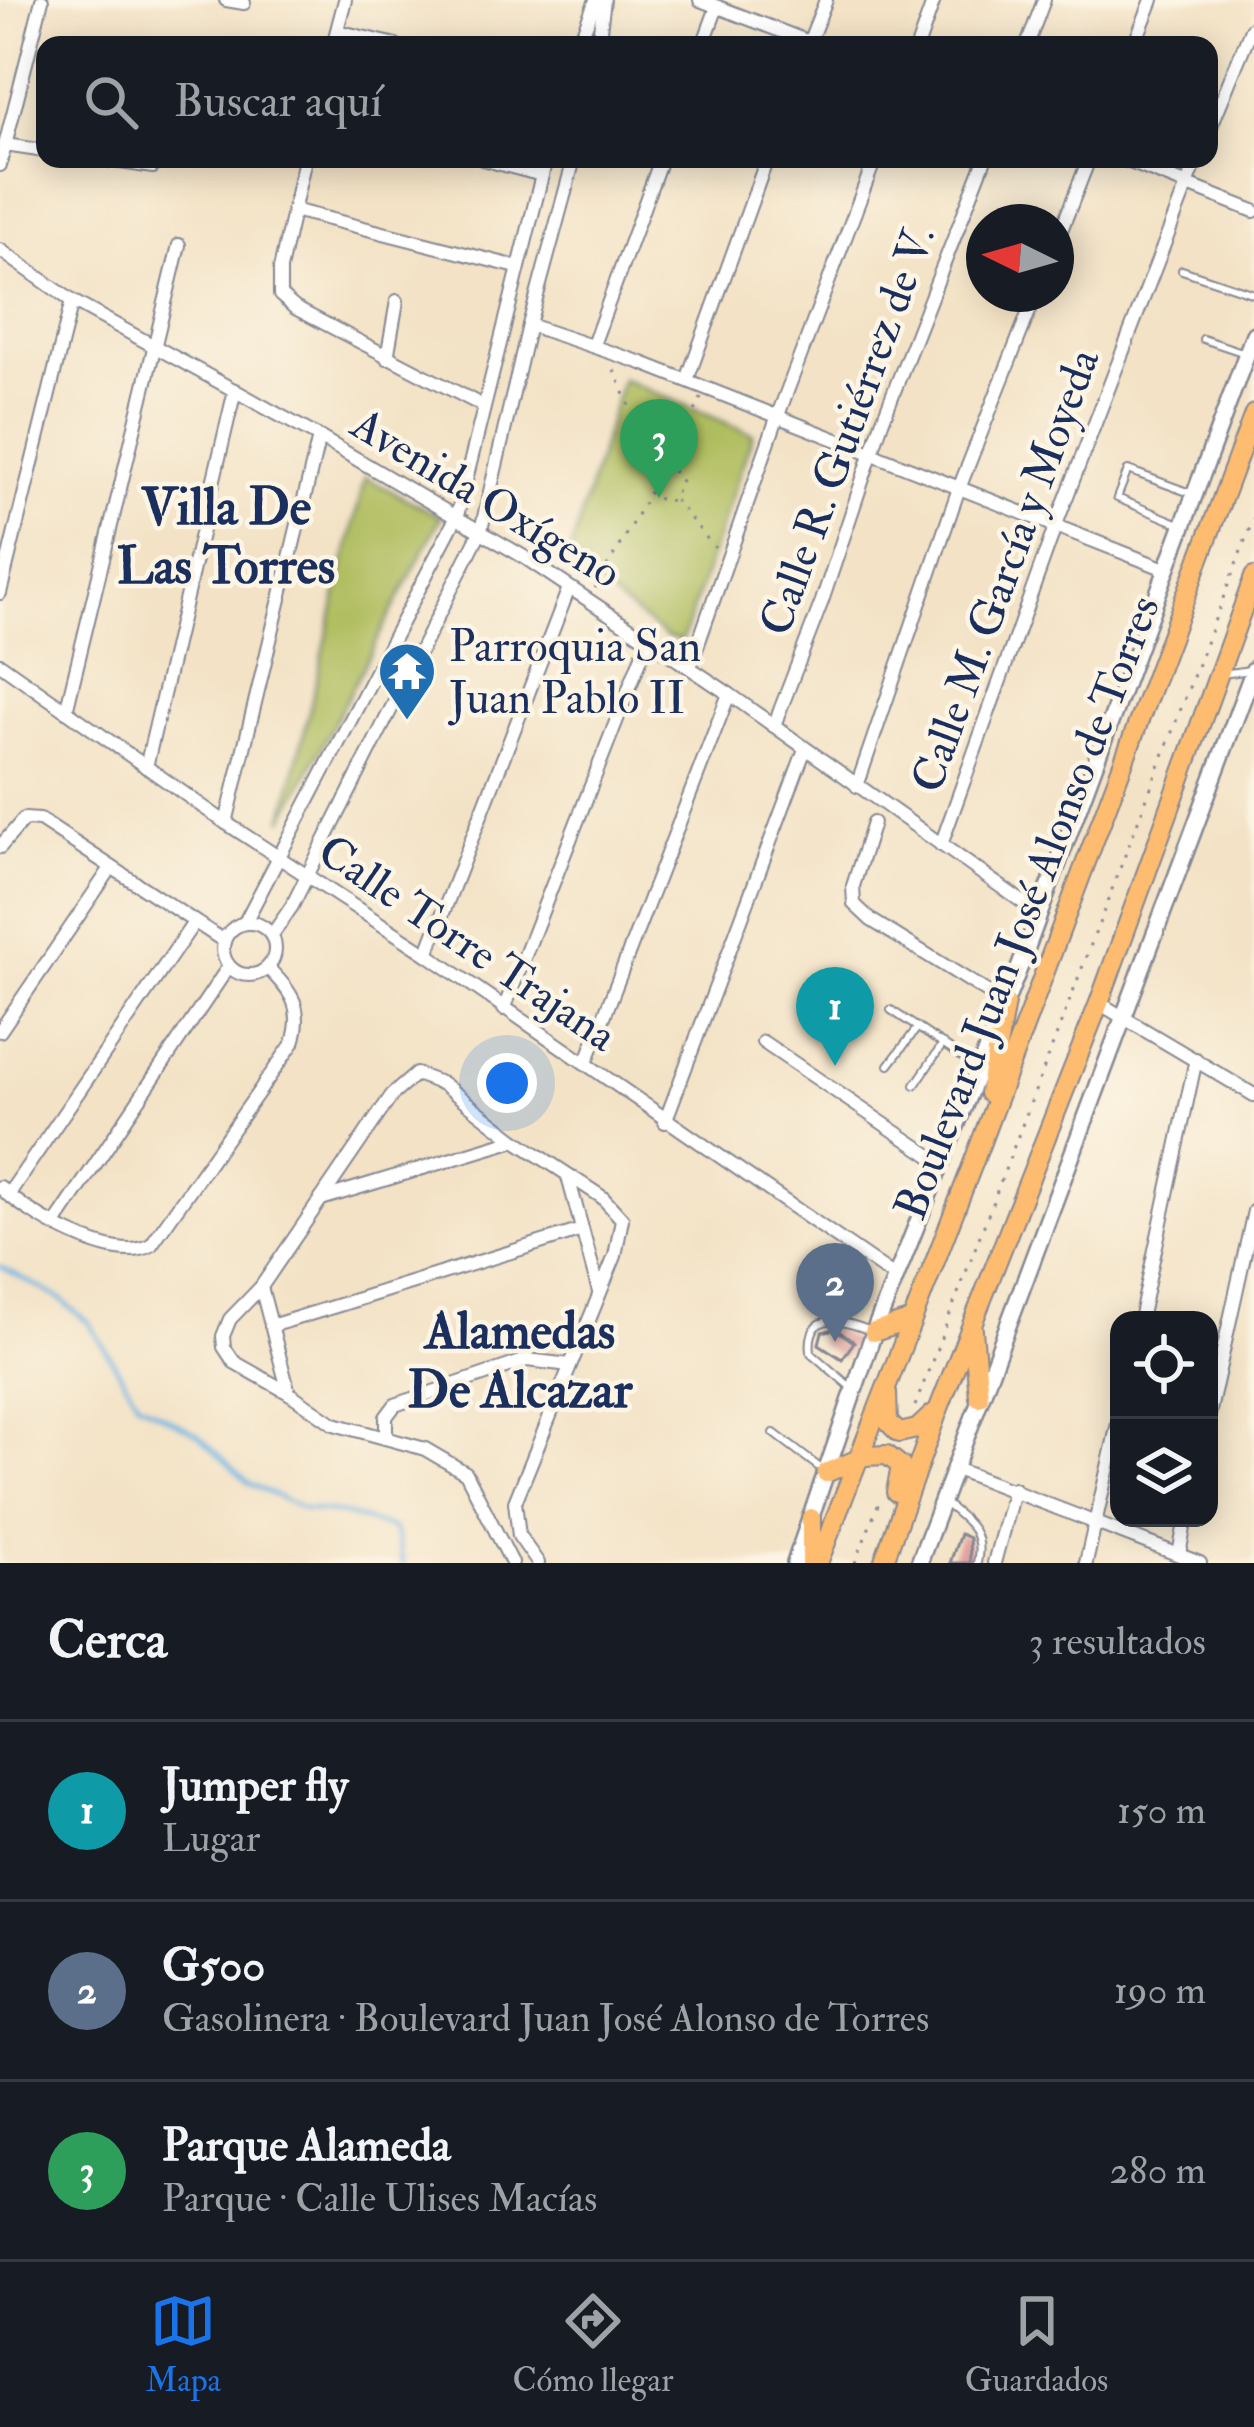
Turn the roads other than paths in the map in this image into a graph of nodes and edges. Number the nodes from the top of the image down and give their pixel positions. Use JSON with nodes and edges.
{"nodes":[{"id":1,"x":42,"y":0,"type":"edge"},
{"id":2,"x":226,"y":0,"type":"edge"},
{"id":3,"x":345,"y":0,"type":"edge"},
{"id":4,"x":700,"y":0,"type":"edge"},
{"id":5,"x":826,"y":0,"type":"edge"},
{"id":6,"x":934,"y":0,"type":"edge"},
{"id":7,"x":1044,"y":0,"type":"edge"},
{"id":8,"x":1152,"y":0,"type":"edge"},
{"id":9,"x":596,"y":2,"type":"edge"},
{"id":10,"x":244,"y":3,"type":"dead end"},
{"id":11,"x":717,"y":7,"type":"junction"},
{"id":12,"x":1251,"y":29,"type":"dead end"},
{"id":13,"x":336,"y":36,"type":"edge"},
{"id":14,"x":582,"y":36,"type":"edge"},
{"id":15,"x":598,"y":36,"type":"edge"},
{"id":16,"x":706,"y":36,"type":"edge"},
{"id":17,"x":791,"y":36,"type":"edge"},
{"id":18,"x":815,"y":36,"type":"edge"},
{"id":19,"x":921,"y":36,"type":"edge"},
{"id":20,"x":1031,"y":36,"type":"edge"},
{"id":21,"x":1138,"y":36,"type":"edge"},
{"id":22,"x":27,"y":55,"type":"junction"},
{"id":23,"x":36,"y":56,"type":"edge"},
{"id":24,"x":1218,"y":109,"type":"edge"},
{"id":25,"x":5,"y":145,"type":"junction"},
{"id":26,"x":36,"y":150,"type":"edge"},
{"id":27,"x":0,"y":165,"type":"edge"},
{"id":28,"x":303,"y":168,"type":"edge"},
{"id":29,"x":516,"y":168,"type":"edge"},
{"id":30,"x":544,"y":168,"type":"edge"},
{"id":31,"x":572,"y":168,"type":"edge"},
{"id":32,"x":658,"y":168,"type":"edge"},
{"id":33,"x":764,"y":168,"type":"edge"},
{"id":34,"x":872,"y":168,"type":"edge"},
{"id":35,"x":981,"y":168,"type":"edge"},
{"id":36,"x":1085,"y":168,"type":"edge"},
{"id":37,"x":1145,"y":168,"type":"edge"},
{"id":38,"x":1193,"y":168,"type":"edge"},
{"id":39,"x":542,"y":175,"type":"junction"},
{"id":40,"x":1187,"y":184,"type":"junction"},
{"id":41,"x":1071,"y":204,"type":"edge"},
{"id":42,"x":293,"y":210,"type":"junction"},
{"id":43,"x":1254,"y":211,"type":"edge"},
{"id":44,"x":179,"y":245,"type":"dead end"},
{"id":45,"x":0,"y":250,"type":"edge"},
{"id":46,"x":517,"y":267,"type":"junction"},
{"id":47,"x":1182,"y":270,"type":"dead end"},
{"id":48,"x":1254,"y":294,"type":"edge"},
{"id":49,"x":72,"y":301,"type":"junction"},
{"id":50,"x":397,"y":301,"type":"dead end"},
{"id":51,"x":1029,"y":312,"type":"edge"},
{"id":52,"x":529,"y":325,"type":"junction"},
{"id":53,"x":1254,"y":334,"type":"edge"},
{"id":54,"x":1203,"y":338,"type":"dead end"},
{"id":55,"x":593,"y":345,"type":"junction"},
{"id":56,"x":156,"y":348,"type":"junction"},
{"id":57,"x":1247,"y":353,"type":"junction"},
{"id":58,"x":387,"y":358,"type":"junction"},
{"id":59,"x":687,"y":380,"type":"junction"},
{"id":60,"x":235,"y":390,"type":"junction"},
{"id":61,"x":483,"y":406,"type":"junction"},
{"id":62,"x":1254,"y":414,"type":"edge"},
{"id":63,"x":778,"y":416,"type":"junction"},
{"id":64,"x":319,"y":437,"type":"junction"},
{"id":65,"x":871,"y":451,"type":"junction"},
{"id":66,"x":958,"y":491,"type":"junction"},
{"id":67,"x":1193,"y":494,"type":"junction"},
{"id":68,"x":457,"y":516,"type":"junction"},
{"id":69,"x":1181,"y":524,"type":"junction"},
{"id":70,"x":1055,"y":527,"type":"junction"},
{"id":71,"x":481,"y":530,"type":"junction"},
{"id":72,"x":1165,"y":569,"type":"junction"},
{"id":73,"x":1254,"y":577,"type":"edge"},
{"id":74,"x":568,"y":588,"type":"junction"},
{"id":75,"x":0,"y":593,"type":"edge"},
{"id":76,"x":649,"y":640,"type":"junction"},
{"id":77,"x":0,"y":664,"type":"edge"},
{"id":78,"x":690,"y":668,"type":"junction"},
{"id":79,"x":1254,"y":669,"type":"edge"},
{"id":80,"x":1218,"y":674,"type":"junction"},
{"id":81,"x":729,"y":694,"type":"junction"},
{"id":82,"x":362,"y":700,"type":"junction"},
{"id":83,"x":66,"y":711,"type":"junction"},
{"id":84,"x":389,"y":714,"type":"junction"},
{"id":85,"x":774,"y":726,"type":"junction"},
{"id":86,"x":805,"y":748,"type":"junction"},
{"id":87,"x":146,"y":767,"type":"junction"},
{"id":88,"x":857,"y":786,"type":"junction"},
{"id":89,"x":226,"y":823,"type":"junction"},
{"id":90,"x":873,"y":823,"type":"dead end"},
{"id":91,"x":1163,"y":828,"type":"junction"},
{"id":92,"x":1192,"y":838,"type":"junction"},
{"id":93,"x":940,"y":845,"type":"junction"},
{"id":94,"x":0,"y":847,"type":"edge"},
{"id":95,"x":279,"y":858,"type":"junction"},
{"id":96,"x":111,"y":868,"type":"junction"},
{"id":97,"x":306,"y":875,"type":"junction"},
{"id":98,"x":1038,"y":913,"type":"junction"},
{"id":99,"x":245,"y":922,"type":"junction"},
{"id":100,"x":194,"y":924,"type":"junction"},
{"id":101,"x":272,"y":935,"type":"junction"},
{"id":102,"x":224,"y":940,"type":"junction"},
{"id":103,"x":1121,"y":940,"type":"junction"},
{"id":104,"x":1148,"y":950,"type":"junction"},
{"id":105,"x":427,"y":954,"type":"junction"},
{"id":106,"x":229,"y":966,"type":"junction"},
{"id":107,"x":268,"y":968,"type":"junction"},
{"id":108,"x":1005,"y":1003,"type":"junction"},
{"id":109,"x":1099,"y":1003,"type":"junction"},
{"id":110,"x":504,"y":1010,"type":"junction"},
{"id":111,"x":891,"y":1010,"type":"dead end"},
{"id":112,"x":1121,"y":1016,"type":"junction"},
{"id":113,"x":918,"y":1028,"type":"junction"},
{"id":114,"x":0,"y":1031,"type":"edge"},
{"id":115,"x":763,"y":1042,"type":"dead end"},
{"id":116,"x":943,"y":1044,"type":"junction"},
{"id":117,"x":1196,"y":1059,"type":"junction"},
{"id":118,"x":586,"y":1064,"type":"junction"},
{"id":119,"x":889,"y":1065,"type":"dead end"},
{"id":120,"x":980,"y":1069,"type":"junction"},
{"id":121,"x":915,"y":1085,"type":"dead end"},
{"id":122,"x":1254,"y":1095,"type":"edge"},
{"id":123,"x":665,"y":1122,"type":"junction"},
{"id":124,"x":515,"y":1140,"type":"junction"},
{"id":125,"x":943,"y":1164,"type":"junction"},
{"id":126,"x":972,"y":1166,"type":"junction"},
{"id":127,"x":568,"y":1177,"type":"junction"},
{"id":128,"x":4,"y":1191,"type":"edge"},
{"id":129,"x":320,"y":1199,"type":"junction"},
{"id":130,"x":1254,"y":1211,"type":"edge"},
{"id":131,"x":56,"y":1224,"type":"junction"},
{"id":132,"x":582,"y":1230,"type":"junction"},
{"id":133,"x":896,"y":1279,"type":"junction"},
{"id":134,"x":261,"y":1287,"type":"junction"},
{"id":135,"x":599,"y":1293,"type":"junction"},
{"id":136,"x":1142,"y":1311,"type":"edge"},
{"id":137,"x":909,"y":1321,"type":"junction"},
{"id":138,"x":972,"y":1325,"type":"junction"},
{"id":139,"x":271,"y":1326,"type":"junction"},
{"id":140,"x":874,"y":1332,"type":"junction"},
{"id":141,"x":569,"y":1365,"type":"junction"},
{"id":142,"x":892,"y":1365,"type":"junction"},
{"id":143,"x":1218,"y":1374,"type":"edge"},
{"id":144,"x":854,"y":1390,"type":"junction"},
{"id":145,"x":289,"y":1393,"type":"junction"},
{"id":146,"x":979,"y":1397,"type":"junction"},
{"id":147,"x":939,"y":1408,"type":"junction"},
{"id":148,"x":774,"y":1433,"type":"dead end"},
{"id":149,"x":386,"y":1438,"type":"junction"},
{"id":150,"x":1110,"y":1461,"type":"edge"},
{"id":151,"x":854,"y":1464,"type":"junction"},
{"id":152,"x":953,"y":1468,"type":"junction"},
{"id":153,"x":826,"y":1473,"type":"junction"},
{"id":154,"x":1013,"y":1489,"type":"junction"},
{"id":155,"x":942,"y":1501,"type":"junction"},
{"id":156,"x":811,"y":1518,"type":"junction"},
{"id":157,"x":1097,"y":1521,"type":"junction"},
{"id":158,"x":1184,"y":1527,"type":"edge"},
{"id":159,"x":1178,"y":1554,"type":"junction"},
{"id":160,"x":883,"y":1562,"type":"edge"},
{"id":161,"x":512,"y":1563,"type":"edge"},
{"id":162,"x":538,"y":1563,"type":"edge"},
{"id":163,"x":795,"y":1563,"type":"edge"},
{"id":164,"x":815,"y":1563,"type":"edge"},
{"id":165,"x":919,"y":1563,"type":"edge"},
{"id":166,"x":977,"y":1563,"type":"edge"},
{"id":167,"x":994,"y":1563,"type":"edge"},
{"id":168,"x":1086,"y":1563,"type":"edge"},
{"id":169,"x":1200,"y":1563,"type":"edge"}],
"edges":[{"from":1,"to":22,"type":"street"},
{"from":2,"to":10,"type":"street"},
{"from":3,"to":13,"type":"street"},
{"from":4,"to":11,"type":"street"},
{"from":5,"to":18,"type":"street"},
{"from":6,"to":19,"type":"street"},
{"from":7,"to":20,"type":"street"},
{"from":8,"to":21,"type":"street"},
{"from":9,"to":14,"type":"street"},
{"from":9,"to":15,"type":"street"},
{"from":11,"to":16,"type":"street"},
{"from":11,"to":17,"type":"street"},
{"from":12,"to":24,"type":"street"},
{"from":22,"to":23,"type":"street"},
{"from":22,"to":25,"type":"street"},
{"from":25,"to":26,"type":"street"},
{"from":25,"to":27,"type":"street"},
{"from":28,"to":42,"type":"street"},
{"from":29,"to":39,"type":"street"},
{"from":30,"to":39,"type":"street"},
{"from":31,"to":52,"type":"street"},
{"from":32,"to":55,"type":"street"},
{"from":33,"to":59,"type":"street"},
{"from":34,"to":63,"type":"street"},
{"from":35,"to":65,"type":"street","name":"Calle R. Gutiérrez de V."},
{"from":36,"to":41,"type":"street"},
{"from":37,"to":40,"type":"street"},
{"from":38,"to":40,"type":"street","name":"Calle M. García y Moyeda"},
{"from":39,"to":46,"type":"street"},
{"from":40,"to":43,"type":"street"},
{"from":40,"to":70,"type":"street","name":"Calle M. García y Moyeda"},
{"from":42,"to":46,"type":"street"},
{"from":42,"to":58,"type":"street"},
{"from":44,"to":56,"type":"street"},
{"from":45,"to":49,"type":"street","name":"Avenida Oxígeno"},
{"from":46,"to":61,"type":"street"},
{"from":47,"to":48,"type":"lane"},
{"from":49,"to":56,"type":"street","name":"Avenida Oxígeno"},
{"from":49,"to":75,"type":"street"},
{"from":50,"to":58,"type":"street"},
{"from":51,"to":66,"type":"street"},
{"from":52,"to":55,"type":"street"},
{"from":52,"to":71,"type":"street"},
{"from":53,"to":57,"type":"street"},
{"from":54,"to":57,"type":"lane"},
{"from":55,"to":59,"type":"street"},
{"from":56,"to":60,"type":"street","name":"Avenida Oxígeno"},
{"from":56,"to":83,"type":"street"},
{"from":57,"to":67,"type":"street"},
{"from":58,"to":61,"type":"street"},
{"from":59,"to":63,"type":"street"},
{"from":60,"to":64,"type":"street","name":"Avenida Oxígeno"},
{"from":60,"to":87,"type":"street"},
{"from":61,"to":68,"type":"street"},
{"from":62,"to":126,"type":"main road","name":"Boulevard Juan José Alonso de Torres"},
{"from":63,"to":65,"type":"street"},
{"from":63,"to":78,"type":"street"},
{"from":64,"to":68,"type":"street","name":"Avenida Oxígeno"},
{"from":64,"to":89,"type":"street"},
{"from":65,"to":66,"type":"street"},
{"from":65,"to":85,"type":"street","name":"Calle R. Gutiérrez de V."},
{"from":66,"to":70,"type":"street"},
{"from":66,"to":88,"type":"street"},
{"from":67,"to":69,"type":"street"},
{"from":67,"to":69,"type":"lane"},
{"from":68,"to":71,"type":"street","name":"Avenida Oxígeno"},
{"from":68,"to":82,"type":"street"},
{"from":69,"to":72,"type":"street"},
{"from":70,"to":72,"type":"street"},
{"from":70,"to":93,"type":"street","name":"Calle M. García y Moyeda"},
{"from":71,"to":74,"type":"street","name":"Avenida Oxígeno"},
{"from":71,"to":84,"type":"street"},
{"from":72,"to":98,"type":"street"},
{"from":73,"to":80,"type":"main road"},
{"from":74,"to":76,"type":"street","name":"Avenida Oxígeno"},
{"from":74,"to":105,"type":"street"},
{"from":76,"to":78,"type":"street","name":"Avenida Oxígeno"},
{"from":76,"to":110,"type":"street"},
{"from":77,"to":83,"type":"street","name":"Calle Torre Trajana"},
{"from":78,"to":81,"type":"street","name":"Avenida Oxígeno"},
{"from":79,"to":80,"type":"lane"},
{"from":79,"to":92,"type":"street"},
{"from":80,"to":91,"type":"main road"},
{"from":81,"to":85,"type":"street","name":"Avenida Oxígeno"},
{"from":81,"to":118,"type":"street"},
{"from":82,"to":84,"type":"street"},
{"from":82,"to":95,"type":"street"},
{"from":83,"to":87,"type":"street","name":"Calle Torre Trajana"},
{"from":84,"to":97,"type":"street"},
{"from":85,"to":86,"type":"street","name":"Avenida Oxígeno"},
{"from":86,"to":88,"type":"street","name":"Avenida Oxígeno"},
{"from":86,"to":123,"type":"street"},
{"from":87,"to":89,"type":"street","name":"Calle Torre Trajana"},
{"from":88,"to":93,"type":"street","name":"Avenida Oxígeno"},
{"from":89,"to":95,"type":"street","name":"Calle Torre Trajana"},
{"from":90,"to":108,"type":"street"},
{"from":91,"to":92,"type":"street"},
{"from":91,"to":103,"type":"main road"},
{"from":92,"to":104,"type":"street"},
{"from":93,"to":98,"type":"street","name":"Avenida Oxígeno"},
{"from":94,"to":96,"type":"street"},
{"from":95,"to":97,"type":"street","name":"Calle Torre Trajana"},
{"from":95,"to":99,"type":"street"},
{"from":96,"to":100,"type":"street"},
{"from":96,"to":114,"type":"street"},
{"from":97,"to":101,"type":"street"},
{"from":97,"to":105,"type":"street","name":"Calle Torre Trajana"},
{"from":98,"to":108,"type":"street"},
{"from":99,"to":101,"type":"street"},
{"from":99,"to":102,"type":"street"},
{"from":100,"to":102,"type":"street"},
{"from":100,"to":128,"type":"street"},
{"from":101,"to":107,"type":"street"},
{"from":102,"to":106,"type":"street"},
{"from":103,"to":104,"type":"street"},
{"from":103,"to":109,"type":"main road"},
{"from":104,"to":112,"type":"street"},
{"from":105,"to":110,"type":"street","name":"Calle Torre Trajana"},
{"from":106,"to":107,"type":"street"},
{"from":106,"to":131,"type":"street"},
{"from":107,"to":131,"type":"street"},
{"from":108,"to":120,"type":"street"},
{"from":108,"to":126,"type":"main road"},
{"from":109,"to":112,"type":"street"},
{"from":109,"to":138,"type":"main road"},
{"from":110,"to":118,"type":"street","name":"Calle Torre Trajana"},
{"from":111,"to":113,"type":"lane"},
{"from":112,"to":117,"type":"street"},
{"from":112,"to":146,"type":"street"},
{"from":113,"to":116,"type":"lane"},
{"from":113,"to":119,"type":"lane"},
{"from":115,"to":125,"type":"street"},
{"from":116,"to":120,"type":"lane"},
{"from":116,"to":121,"type":"lane"},
{"from":117,"to":122,"type":"street"},
{"from":117,"to":136,"type":"street"},
{"from":118,"to":123,"type":"street","name":"Calle Torre Trajana"},
{"from":120,"to":125,"type":"street"},
{"from":123,"to":133,"type":"street","name":"Calle Torre Trajana"},
{"from":124,"to":127,"type":"street"},
{"from":124,"to":129,"type":"street"},
{"from":124,"to":129,"type":"street"},
{"from":125,"to":133,"type":"street"},
{"from":126,"to":137,"type":"main road","name":"Boulevard Juan José Alonso de Torres"},
{"from":127,"to":132,"type":"street"},
{"from":127,"to":135,"type":"street"},
{"from":128,"to":131,"type":"street"},
{"from":129,"to":134,"type":"street"},
{"from":130,"to":143,"type":"street"},
{"from":132,"to":135,"type":"street"},
{"from":132,"to":139,"type":"street"},
{"from":133,"to":140,"type":"street"},
{"from":134,"to":139,"type":"street"},
{"from":134,"to":145,"type":"street"},
{"from":135,"to":141,"type":"street"},
{"from":137,"to":140,"type":"main road"},
{"from":137,"to":142,"type":"main road","name":"Boulevard Juan José Alonso de Torres"},
{"from":138,"to":146,"type":"main road"},
{"from":138,"to":147,"type":"main road"},
{"from":139,"to":145,"type":"street"},
{"from":140,"to":144,"type":"street"},
{"from":140,"to":144,"type":"lane"},
{"from":141,"to":149,"type":"street"},
{"from":141,"to":162,"type":"street"},
{"from":142,"to":147,"type":"main road"},
{"from":142,"to":151,"type":"main road","name":"Boulevard Juan José Alonso de Torres"},
{"from":144,"to":153,"type":"street"},
{"from":145,"to":149,"type":"street"},
{"from":146,"to":152,"type":"street"},
{"from":147,"to":160,"type":"main road"},
{"from":148,"to":153,"type":"lane"},
{"from":149,"to":161,"type":"street"},
{"from":150,"to":157,"type":"street"},
{"from":151,"to":153,"type":"main road"},
{"from":151,"to":160,"type":"main road"},
{"from":151,"to":164,"type":"main road","name":"Boulevard Juan José Alonso de Torres"},
{"from":152,"to":154,"type":"street"},
{"from":152,"to":155,"type":"street"},
{"from":153,"to":156,"type":"street"},
{"from":154,"to":157,"type":"street"},
{"from":154,"to":167,"type":"street"},
{"from":155,"to":165,"type":"street"},
{"from":155,"to":166,"type":"lane"},
{"from":156,"to":163,"type":"street"},
{"from":156,"to":164,"type":"main road"},
{"from":157,"to":159,"type":"street"},
{"from":157,"to":168,"type":"street"},
{"from":158,"to":159,"type":"street"},
{"from":159,"to":169,"type":"street"}]}
